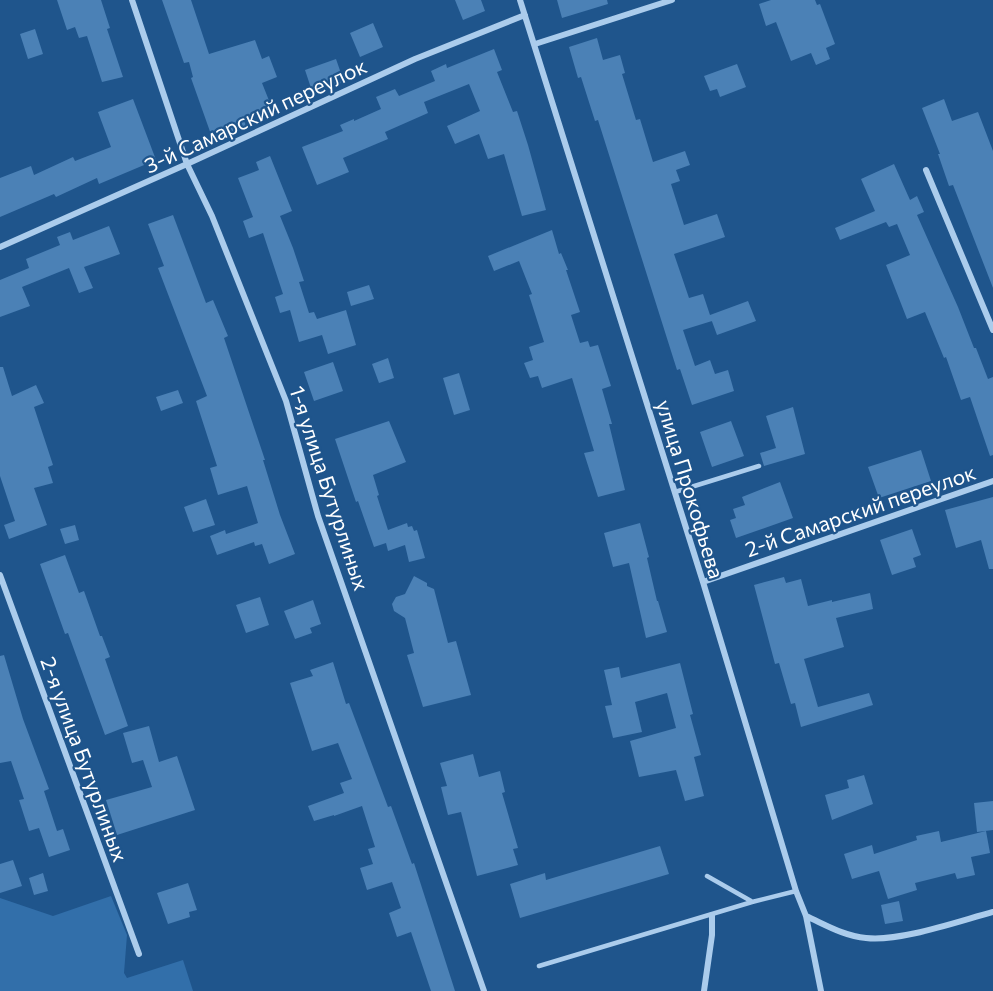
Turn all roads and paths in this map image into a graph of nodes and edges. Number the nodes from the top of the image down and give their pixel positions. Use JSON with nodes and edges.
{"nodes":[{"id":1,"x":132,"y":0,"type":"edge"},
{"id":2,"x":520,"y":0,"type":"edge"},
{"id":3,"x":672,"y":0,"type":"edge"},
{"id":4,"x":525,"y":15,"type":"junction"},
{"id":5,"x":534,"y":44,"type":"junction"},
{"id":6,"x":187,"y":164,"type":"junction"},
{"id":7,"x":926,"y":170,"type":"dead end"},
{"id":8,"x":0,"y":247,"type":"edge"},
{"id":9,"x":993,"y":330,"type":"edge"},
{"id":10,"x":759,"y":466,"type":"dead end"},
{"id":11,"x":993,"y":481,"type":"edge"},
{"id":12,"x":675,"y":492,"type":"junction"},
{"id":13,"x":0,"y":575,"type":"edge"},
{"id":14,"x":703,"y":582,"type":"junction"},
{"id":15,"x":707,"y":876,"type":"dead end"},
{"id":16,"x":796,"y":891,"type":"junction"},
{"id":17,"x":752,"y":902,"type":"junction"},
{"id":18,"x":993,"y":912,"type":"edge"},
{"id":19,"x":712,"y":915,"type":"junction"},
{"id":20,"x":806,"y":916,"type":"junction"},
{"id":21,"x":139,"y":954,"type":"dead end"},
{"id":22,"x":539,"y":966,"type":"dead end"},
{"id":23,"x":484,"y":991,"type":"edge"},
{"id":24,"x":705,"y":991,"type":"edge"},
{"id":25,"x":821,"y":991,"type":"edge"}],
"edges":[{"from":1,"to":6,"type":"street","name":"1-я улица Бутурлиных"},
{"from":2,"to":4,"type":"street","name":"улица Прокофьева"},
{"from":3,"to":5,"type":"street"},
{"from":4,"to":5,"type":"street","name":"улица Прокофьева"},
{"from":4,"to":6,"type":"street","name":"3-й Самарский переулок"},
{"from":5,"to":12,"type":"street","name":"улица Прокофьева"},
{"from":6,"to":8,"type":"street","name":"3-й Самарский переулок"},
{"from":6,"to":23,"type":"street","name":"1-я улица Бутурлиных"},
{"from":7,"to":9,"type":"street"},
{"from":10,"to":12,"type":"lane"},
{"from":11,"to":14,"type":"street","name":"2-й Самарский переулок"},
{"from":12,"to":14,"type":"street","name":"улица Прокофьева"},
{"from":13,"to":21,"type":"street","name":"2-я улица Бутурлиных"},
{"from":14,"to":16,"type":"street","name":"улица Прокофьева"},
{"from":15,"to":17,"type":"lane"},
{"from":16,"to":17,"type":"lane"},
{"from":16,"to":20,"type":"street","name":"улица Прокофьева"},
{"from":17,"to":19,"type":"lane"},
{"from":18,"to":20,"type":"street"},
{"from":19,"to":22,"type":"lane"},
{"from":19,"to":24,"type":"street"},
{"from":20,"to":25,"type":"street","name":"улица Прокофьева"}]}
